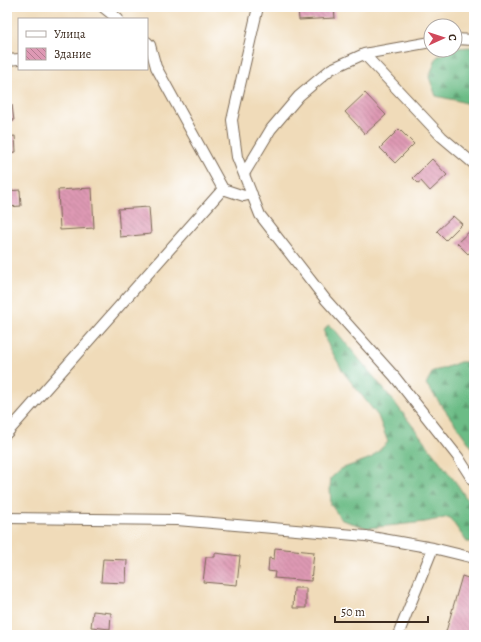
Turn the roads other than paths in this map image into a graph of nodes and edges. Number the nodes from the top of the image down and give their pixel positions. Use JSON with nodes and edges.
{"nodes":[{"id":1,"x":104,"y":7,"type":"edge"},
{"id":2,"x":258,"y":7,"type":"edge"},
{"id":3,"x":117,"y":18,"type":"edge"},
{"id":4,"x":463,"y":39,"type":"edge"},
{"id":5,"x":474,"y":40,"type":"edge"},
{"id":6,"x":423,"y":43,"type":"edge"},
{"id":7,"x":148,"y":44,"type":"edge"},
{"id":8,"x":364,"y":54,"type":"junction"},
{"id":9,"x":18,"y":59,"type":"edge"},
{"id":10,"x":7,"y":60,"type":"edge"},
{"id":11,"x":474,"y":164,"type":"edge"},
{"id":12,"x":244,"y":174,"type":"junction"},
{"id":13,"x":223,"y":189,"type":"junction"},
{"id":14,"x":252,"y":194,"type":"junction"},
{"id":15,"x":7,"y":433,"type":"edge"},
{"id":16,"x":474,"y":482,"type":"edge"},
{"id":17,"x":7,"y":518,"type":"edge"},
{"id":18,"x":434,"y":548,"type":"junction"},
{"id":19,"x":474,"y":558,"type":"edge"},
{"id":20,"x":398,"y":635,"type":"edge"}],
"edges":[{"from":1,"to":3,"type":"street"},
{"from":2,"to":12,"type":"street"},
{"from":4,"to":5,"type":"street"},
{"from":6,"to":8,"type":"street"},
{"from":7,"to":13,"type":"street"},
{"from":8,"to":11,"type":"street"},
{"from":8,"to":12,"type":"street"},
{"from":9,"to":10,"type":"street"},
{"from":12,"to":14,"type":"street"},
{"from":13,"to":14,"type":"street"},
{"from":13,"to":15,"type":"street"},
{"from":14,"to":16,"type":"street"},
{"from":17,"to":18,"type":"street"},
{"from":18,"to":19,"type":"street"},
{"from":18,"to":20,"type":"street"}]}
